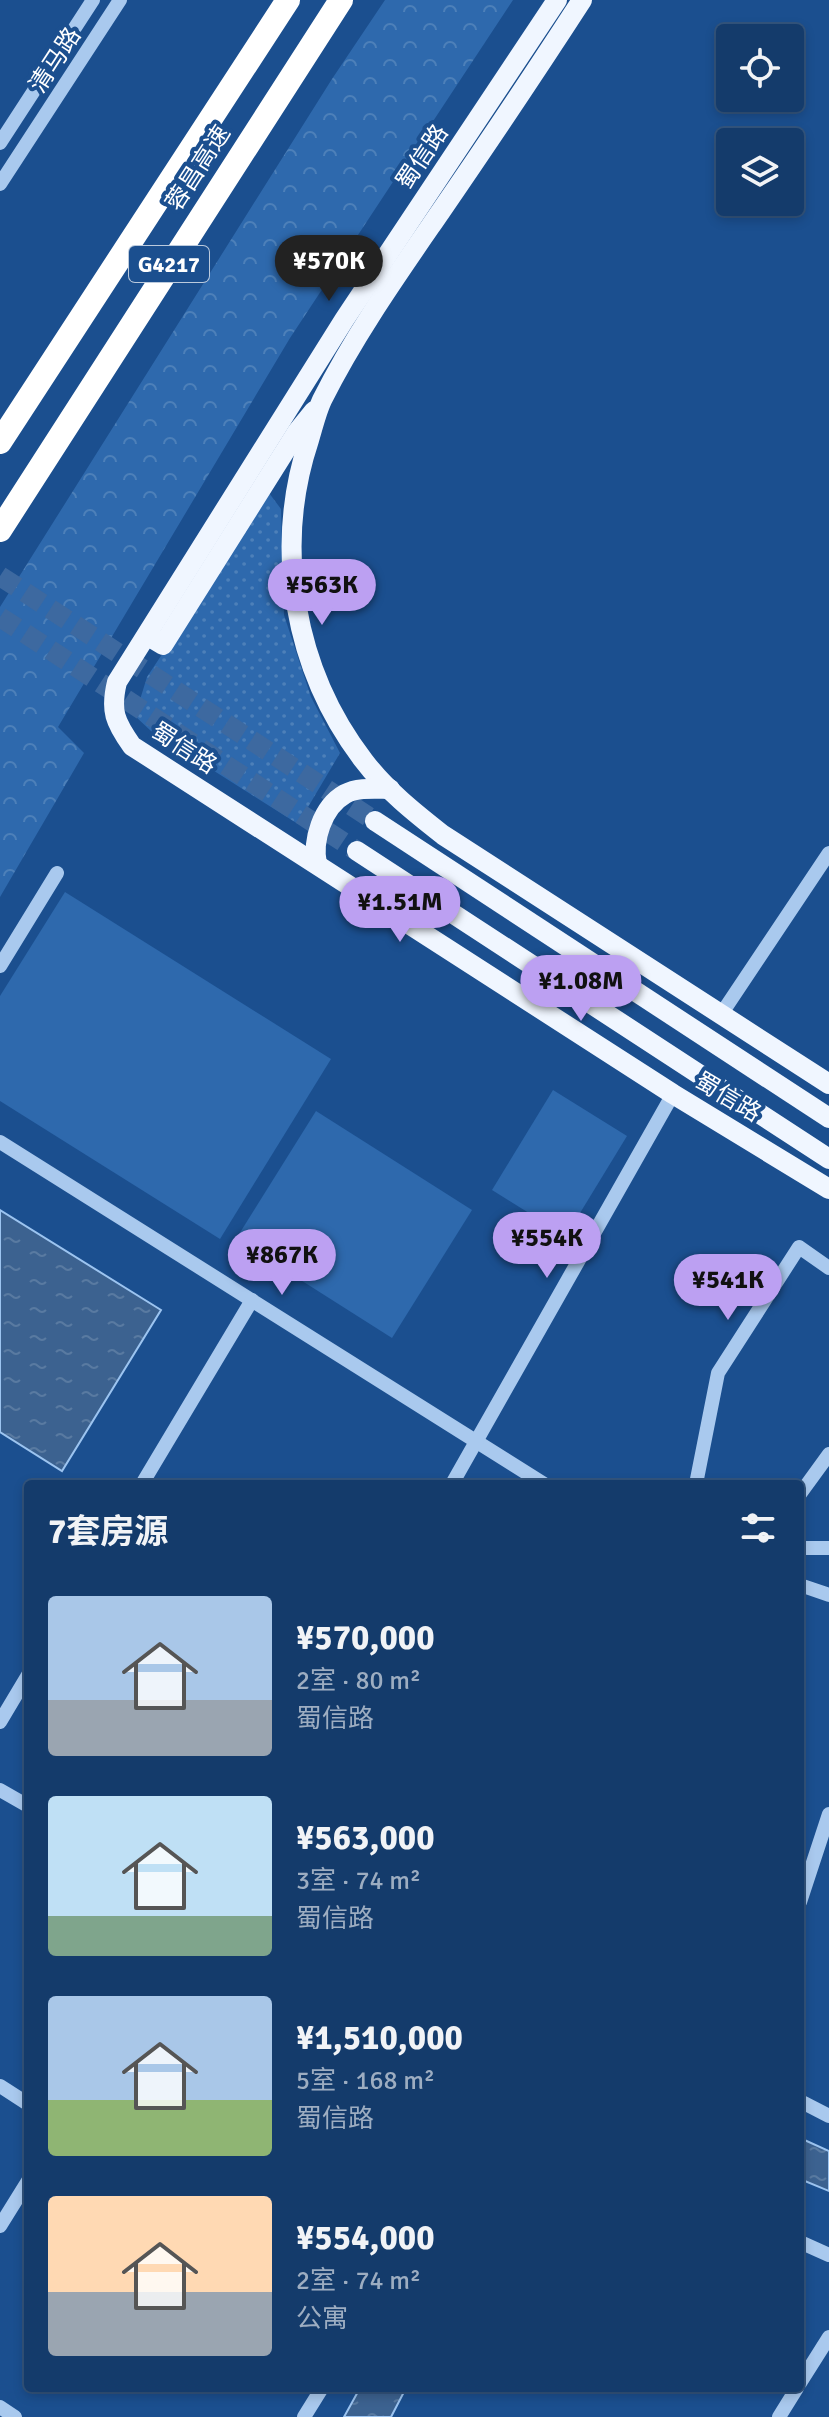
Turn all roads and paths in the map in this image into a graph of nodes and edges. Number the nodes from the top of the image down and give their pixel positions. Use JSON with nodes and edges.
{"nodes":[{"id":1,"x":93,"y":0,"type":"edge"},
{"id":2,"x":120,"y":0,"type":"edge"},
{"id":3,"x":288,"y":0,"type":"edge"},
{"id":4,"x":341,"y":0,"type":"edge"},
{"id":5,"x":557,"y":0,"type":"edge"},
{"id":6,"x":582,"y":0,"type":"edge"},
{"id":7,"x":0,"y":143,"type":"edge"},
{"id":8,"x":0,"y":184,"type":"edge"},
{"id":9,"x":321,"y":403,"type":"junction"},
{"id":10,"x":0,"y":442,"type":"edge"},
{"id":11,"x":0,"y":530,"type":"edge"},
{"id":12,"x":148,"y":636,"type":"junction"},
{"id":13,"x":390,"y":789,"type":"junction"},
{"id":14,"x":375,"y":821,"type":"tunnel mouth"},
{"id":15,"x":357,"y":851,"type":"tunnel mouth"},
{"id":16,"x":829,"y":853,"type":"edge"},
{"id":17,"x":317,"y":864,"type":"junction"},
{"id":18,"x":57,"y":873,"type":"dead end"},
{"id":19,"x":0,"y":966,"type":"edge"},
{"id":20,"x":722,"y":1013,"type":"junction"},
{"id":21,"x":829,"y":1084,"type":"edge"},
{"id":22,"x":673,"y":1094,"type":"junction"},
{"id":23,"x":829,"y":1118,"type":"edge"},
{"id":24,"x":0,"y":1142,"type":"edge"},
{"id":25,"x":829,"y":1159,"type":"edge"},
{"id":26,"x":829,"y":1189,"type":"edge"},
{"id":27,"x":829,"y":1268,"type":"edge"},
{"id":28,"x":252,"y":1300,"type":"junction"},
{"id":29,"x":477,"y":1442,"type":"junction"},
{"id":30,"x":829,"y":1454,"type":"edge"},
{"id":31,"x":144,"y":1480,"type":"edge"},
{"id":32,"x":454,"y":1480,"type":"edge"},
{"id":33,"x":538,"y":1480,"type":"edge"},
{"id":34,"x":697,"y":1480,"type":"edge"},
{"id":35,"x":804,"y":1488,"type":"edge"},
{"id":36,"x":804,"y":1548,"type":"edge"},
{"id":37,"x":829,"y":1548,"type":"edge"},
{"id":38,"x":804,"y":1586,"type":"edge"},
{"id":39,"x":829,"y":1595,"type":"edge"},
{"id":40,"x":24,"y":1682,"type":"edge"},
{"id":41,"x":0,"y":1722,"type":"edge"},
{"id":42,"x":0,"y":1790,"type":"edge"},
{"id":43,"x":24,"y":1804,"type":"edge"},
{"id":44,"x":829,"y":1814,"type":"edge"},
{"id":45,"x":804,"y":1890,"type":"edge"},
{"id":46,"x":0,"y":2086,"type":"edge"},
{"id":47,"x":24,"y":2101,"type":"edge"},
{"id":48,"x":804,"y":2103,"type":"edge"},
{"id":49,"x":829,"y":2116,"type":"edge"},
{"id":50,"x":24,"y":2187,"type":"edge"},
{"id":51,"x":0,"y":2226,"type":"edge"},
{"id":52,"x":804,"y":2244,"type":"edge"},
{"id":53,"x":829,"y":2255,"type":"edge"},
{"id":54,"x":829,"y":2337,"type":"edge"},
{"id":55,"x":804,"y":2378,"type":"edge"},
{"id":56,"x":320,"y":2392,"type":"edge"},
{"id":57,"x":795,"y":2392,"type":"edge"},
{"id":58,"x":0,"y":2407,"type":"edge"},
{"id":59,"x":15,"y":2417,"type":"edge"},
{"id":60,"x":304,"y":2417,"type":"edge"},
{"id":61,"x":779,"y":2417,"type":"edge"}],
"edges":[{"from":1,"to":7,"type":"street","name":"清马路"},
{"from":2,"to":8,"type":"street","name":"清马路"},
{"from":3,"to":10,"type":"highway","name":"蓉昌高速","number":"G4217"},
{"from":4,"to":11,"type":"highway","name":"蓉昌高速","number":"G4217"},
{"from":5,"to":12,"type":"main road","name":"蜀信路"},
{"from":6,"to":9,"type":"main road","name":"蜀信路"},
{"from":9,"to":12,"type":"main road"},
{"from":9,"to":13,"type":"main road","name":"蜀信路"},
{"from":12,"to":17,"type":"main road","name":"蜀信路"},
{"from":13,"to":17,"type":"main road"},
{"from":13,"to":20,"type":"main road","name":"蜀信路"},
{"from":14,"to":23,"type":"main road"},
{"from":15,"to":25,"type":"main road"},
{"from":16,"to":20,"type":"street"},
{"from":17,"to":22,"type":"main road","name":"蜀信路"},
{"from":18,"to":19,"type":"street"},
{"from":20,"to":21,"type":"main road","name":"蜀信路"},
{"from":22,"to":26,"type":"main road","name":"蜀信路"},
{"from":22,"to":29,"type":"street"},
{"from":24,"to":28,"type":"street"},
{"from":27,"to":34,"type":"street"},
{"from":28,"to":29,"type":"street"},
{"from":28,"to":31,"type":"street"},
{"from":29,"to":32,"type":"street"},
{"from":29,"to":33,"type":"street"},
{"from":30,"to":35,"type":"street"},
{"from":36,"to":37,"type":"street"},
{"from":38,"to":39,"type":"street"},
{"from":40,"to":41,"type":"street"},
{"from":42,"to":43,"type":"street"},
{"from":44,"to":45,"type":"street"},
{"from":46,"to":47,"type":"street"},
{"from":48,"to":49,"type":"street"},
{"from":50,"to":51,"type":"street"},
{"from":52,"to":53,"type":"street"},
{"from":54,"to":55,"type":"street"},
{"from":56,"to":60,"type":"street"},
{"from":57,"to":61,"type":"street"},
{"from":58,"to":59,"type":"street"}]}
